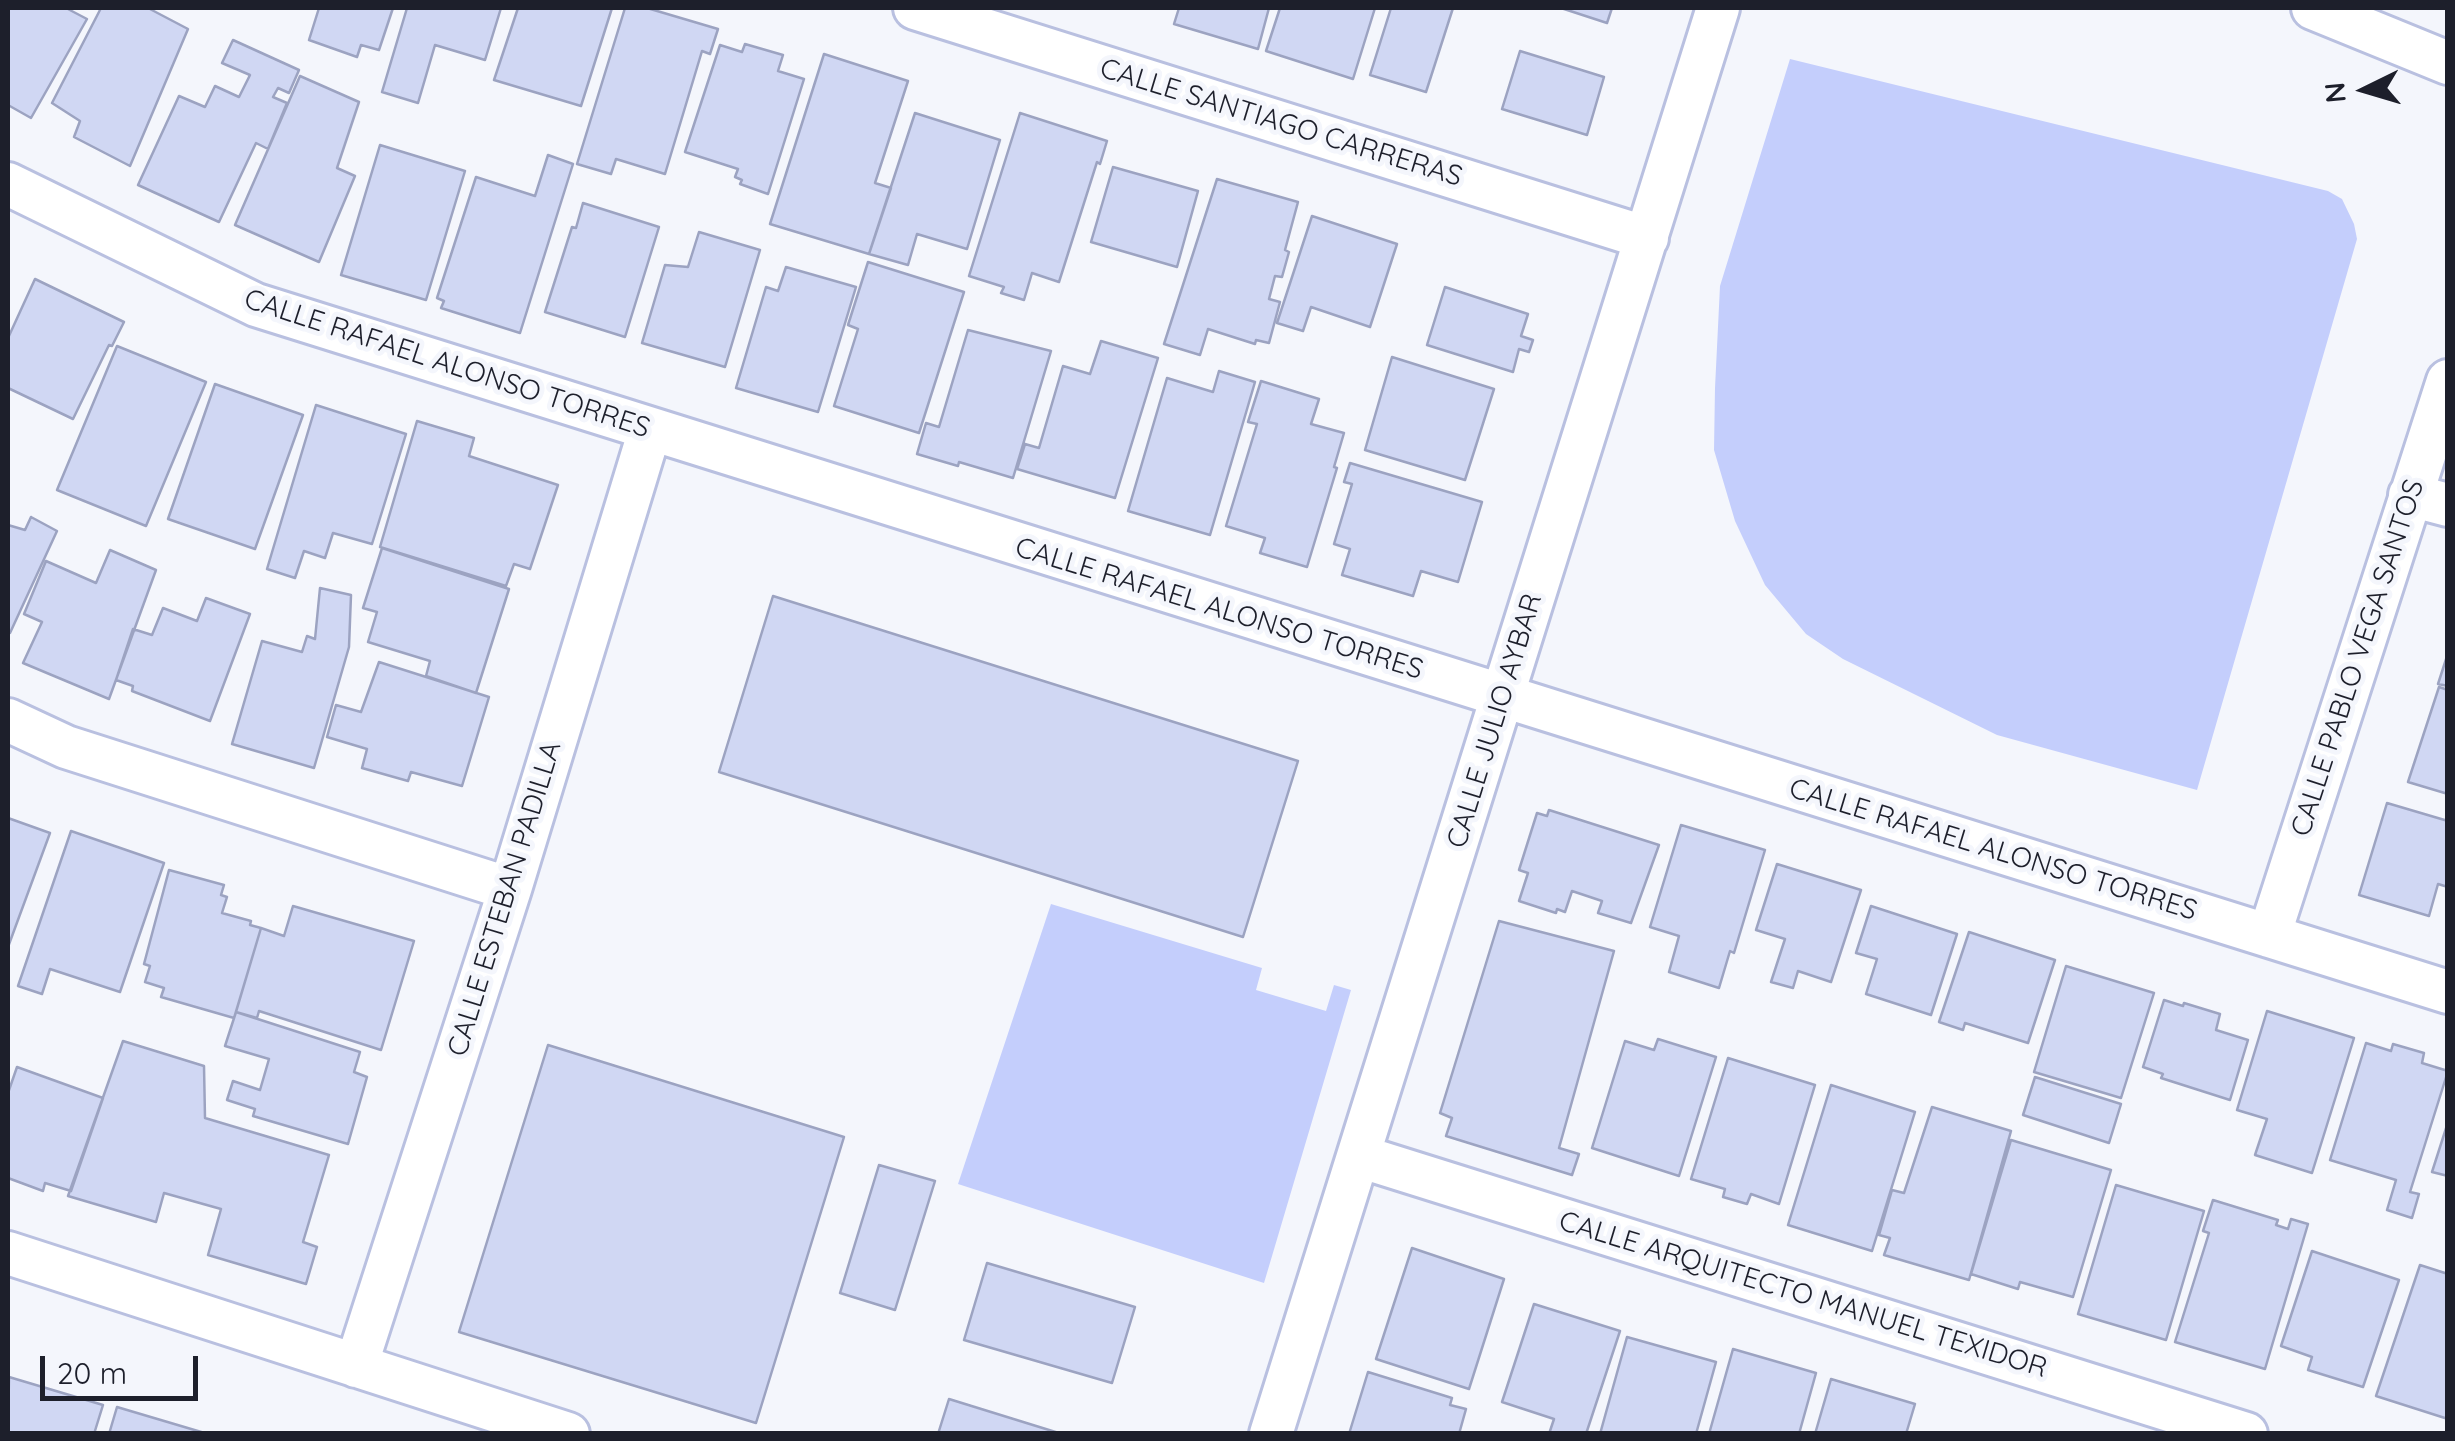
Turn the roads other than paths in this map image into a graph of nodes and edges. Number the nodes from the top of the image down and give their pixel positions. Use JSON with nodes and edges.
{"nodes":[{"id":1,"x":916,"y":8,"type":"edge"},
{"id":2,"x":1718,"y":8,"type":"edge"},
{"id":3,"x":2313,"y":8,"type":"edge"},
{"id":4,"x":2448,"y":63,"type":"edge"},
{"id":5,"x":8,"y":184,"type":"edge"},
{"id":6,"x":1647,"y":238,"type":"junction"},
{"id":7,"x":2448,"y":381,"type":"edge"},
{"id":8,"x":650,"y":430,"type":"junction"},
{"id":9,"x":2429,"y":500,"type":"edge"},
{"id":10,"x":1502,"y":697,"type":"junction"},
{"id":11,"x":8,"y":720,"type":"edge"},
{"id":12,"x":510,"y":889,"type":"junction"},
{"id":13,"x":2270,"y":936,"type":"junction"},
{"id":14,"x":2448,"y":992,"type":"edge"},
{"id":15,"x":1359,"y":1156,"type":"junction"},
{"id":16,"x":8,"y":1252,"type":"edge"},
{"id":17,"x":356,"y":1366,"type":"junction"},
{"id":18,"x":568,"y":1434,"type":"edge"},
{"id":19,"x":1271,"y":1434,"type":"edge"},
{"id":20,"x":2246,"y":1434,"type":"edge"}],
"edges":[{"from":1,"to":6,"type":"street","name":"CALLE SANTIAGO CARRERAS"},
{"from":2,"to":6,"type":"street","name":"CALLE JULIO AYBAR"},
{"from":3,"to":4,"type":"street"},
{"from":5,"to":8,"type":"street","name":"CALLE RAFAEL ALONSO TORRES"},
{"from":6,"to":10,"type":"street","name":"CALLE JULIO AYBAR"},
{"from":7,"to":9,"type":"street","name":"CALLE PABLO VEGA SANTOS"},
{"from":8,"to":10,"type":"street","name":"CALLE RAFAEL ALONSO TORRES"},
{"from":8,"to":12,"type":"street","name":"CALLE ESTEBAN PADILLA"},
{"from":9,"to":13,"type":"street","name":"CALLE PABLO VEGA SANTOS"},
{"from":10,"to":13,"type":"street","name":"CALLE RAFAEL ALONSO TORRES"},
{"from":10,"to":15,"type":"street","name":"CALLE JULIO AYBAR"},
{"from":11,"to":12,"type":"street"},
{"from":12,"to":17,"type":"street","name":"CALLE ESTEBAN PADILLA"},
{"from":13,"to":14,"type":"street","name":"CALLE RAFAEL ALONSO TORRES"},
{"from":15,"to":19,"type":"street","name":"CALLE JULIO AYBAR"},
{"from":15,"to":20,"type":"street","name":"CALLE ARQUITECTO MANUEL TEXIDOR"},
{"from":16,"to":17,"type":"street"},
{"from":17,"to":18,"type":"street"}]}
